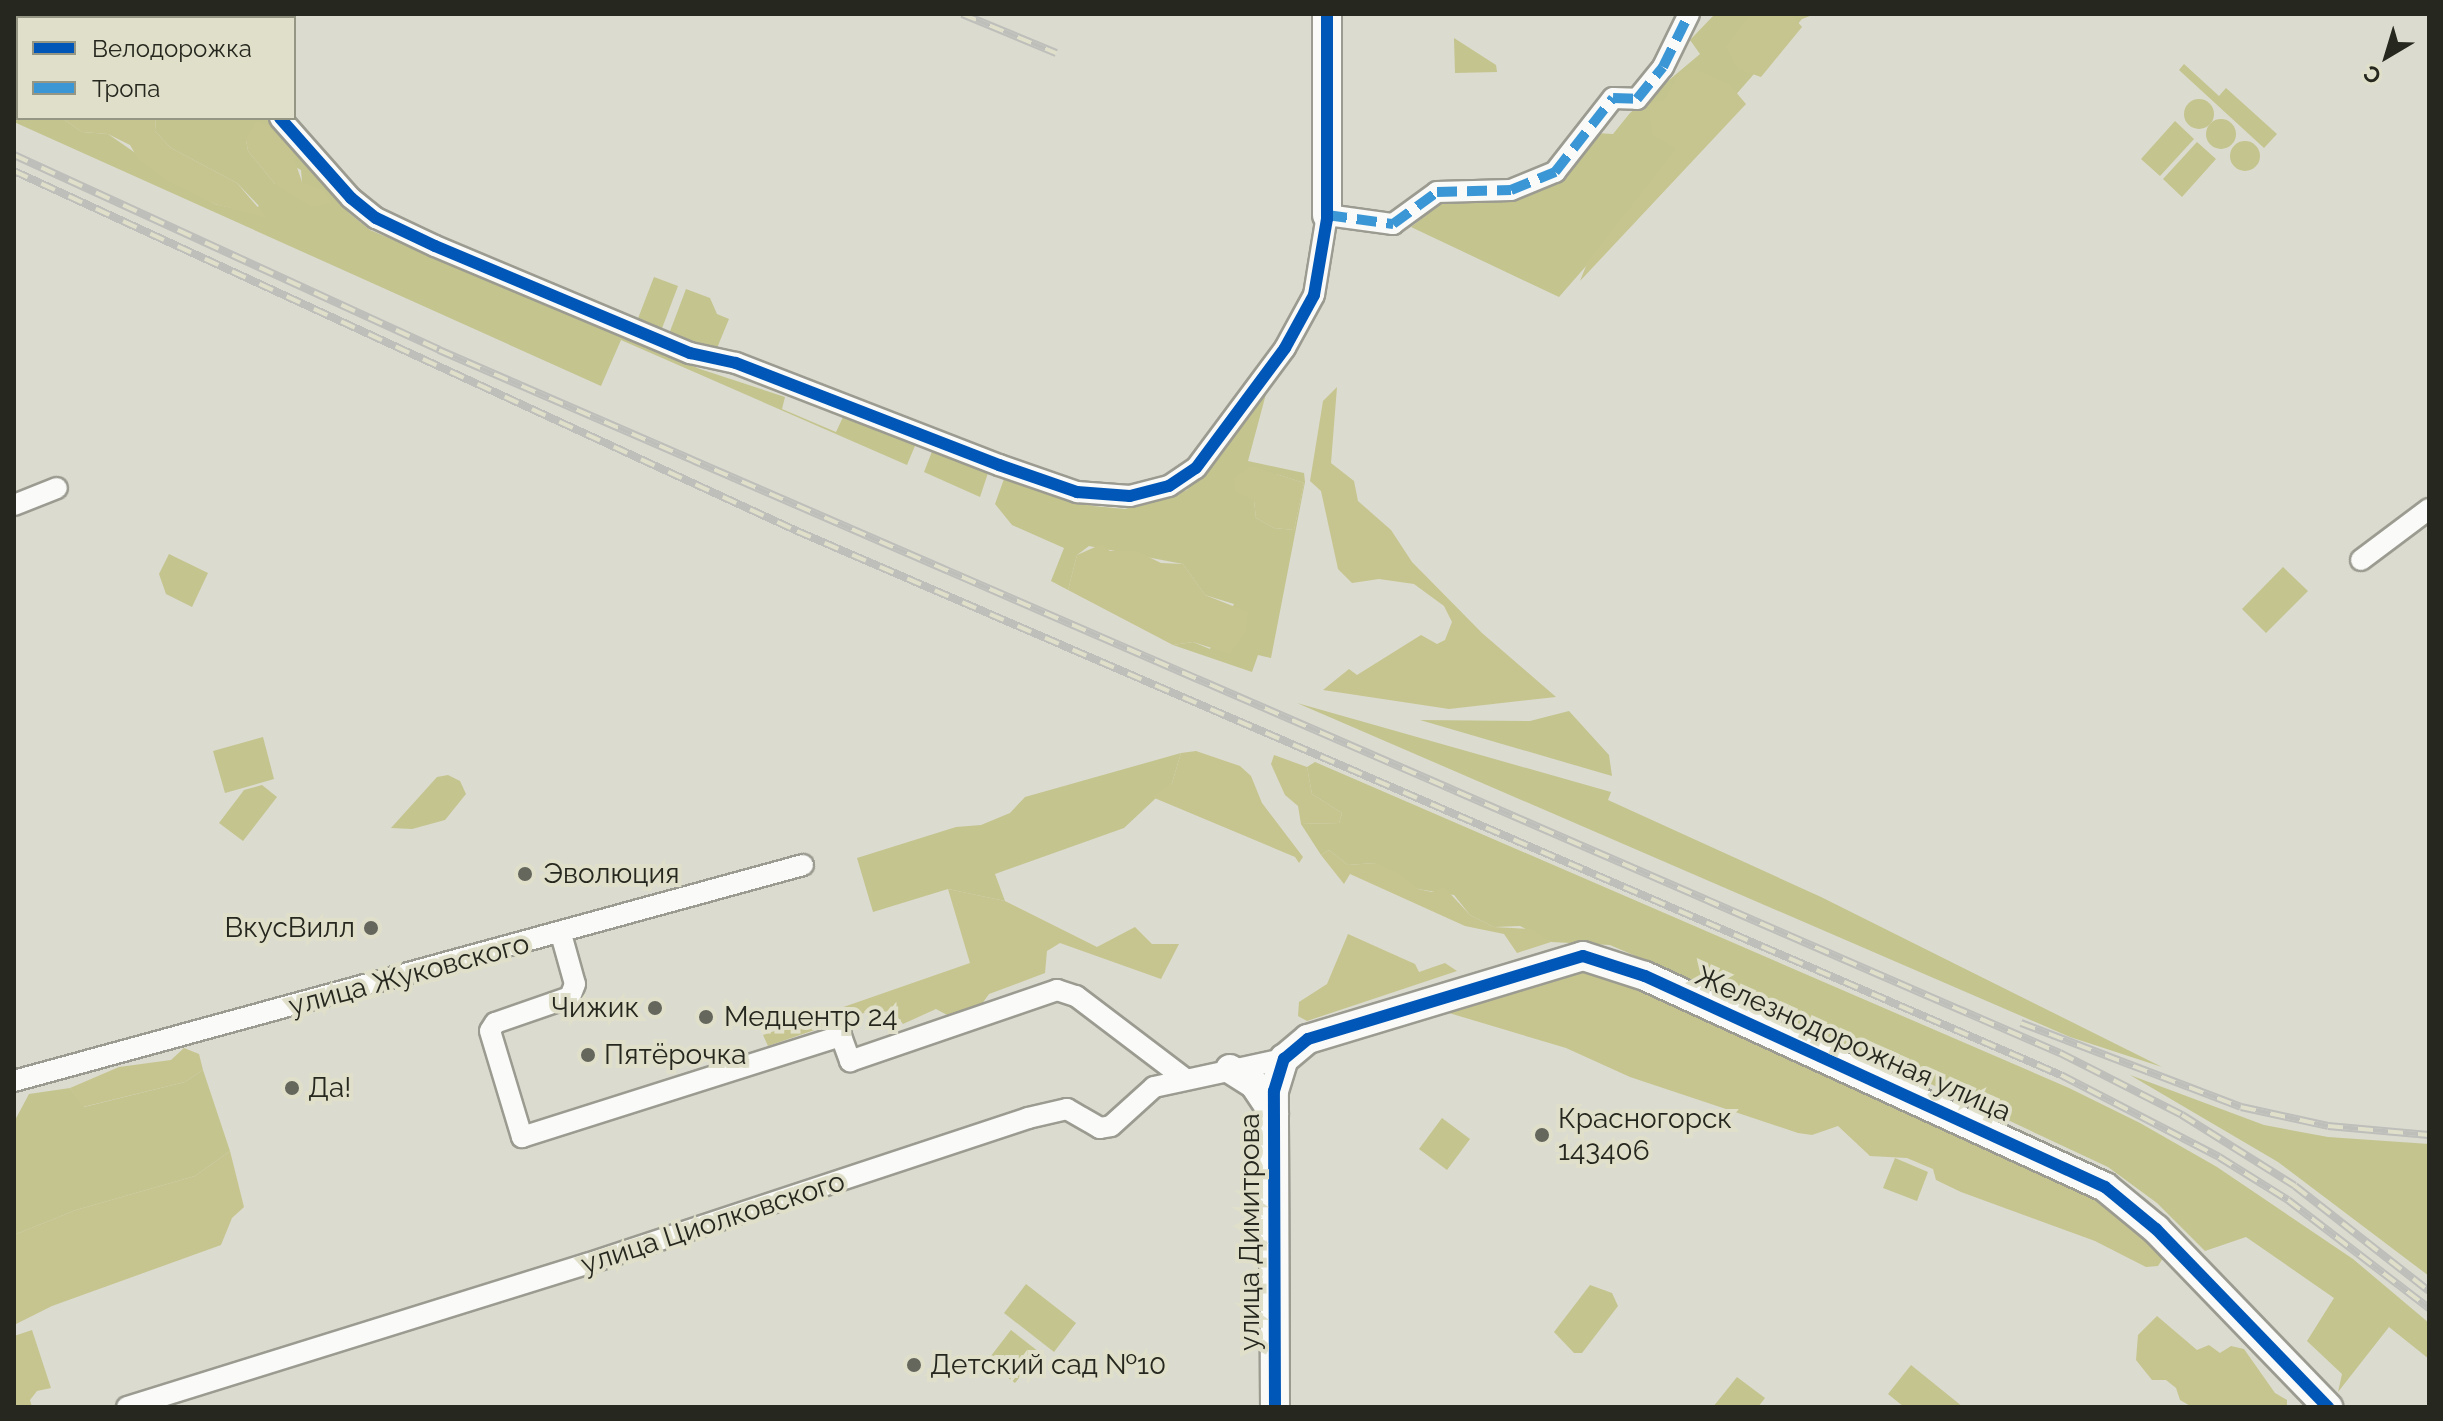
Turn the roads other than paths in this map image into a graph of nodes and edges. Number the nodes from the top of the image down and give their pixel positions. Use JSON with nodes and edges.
{"nodes":[{"id":1,"x":1327,"y":14,"type":"edge"},
{"id":2,"x":1689,"y":14,"type":"edge"},
{"id":3,"x":282,"y":120,"type":"edge"},
{"id":4,"x":1327,"y":215,"type":"junction"},
{"id":5,"x":57,"y":488,"type":"dead end"},
{"id":6,"x":14,"y":505,"type":"edge"},
{"id":7,"x":2429,"y":509,"type":"edge"},
{"id":8,"x":2361,"y":560,"type":"dead end"},
{"id":9,"x":803,"y":865,"type":"dead end"},
{"id":10,"x":561,"y":934,"type":"junction"},
{"id":11,"x":1284,"y":1059,"type":"junction"},
{"id":12,"x":1230,"y":1069,"type":"junction"},
{"id":13,"x":1184,"y":1078,"type":"junction"},
{"id":14,"x":14,"y":1081,"type":"edge"},
{"id":15,"x":1274,"y":1114,"type":"junction"},
{"id":16,"x":127,"y":1407,"type":"edge"},
{"id":17,"x":1275,"y":1407,"type":"edge"},
{"id":18,"x":2328,"y":1407,"type":"edge"}],
"edges":[{"from":1,"to":4,"type":"street"},
{"from":2,"to":4,"type":"street"},
{"from":3,"to":4,"type":"street"},
{"from":5,"to":6,"type":"street"},
{"from":7,"to":8,"type":"street"},
{"from":9,"to":10,"type":"street","name":"улица Жуковского"},
{"from":10,"to":13,"type":"street"},
{"from":10,"to":14,"type":"street","name":"улица Жуковского"},
{"from":11,"to":12,"type":"street","name":"улица Циолковского"},
{"from":11,"to":15,"type":"street","name":"улица Димитрова"},
{"from":11,"to":18,"type":"street","name":"Железнодорожная улица"},
{"from":12,"to":13,"type":"street","name":"улица Циолковского"},
{"from":12,"to":15,"type":"street"},
{"from":13,"to":16,"type":"street","name":"улица Циолковского"},
{"from":15,"to":17,"type":"street","name":"улица Димитрова"}]}
